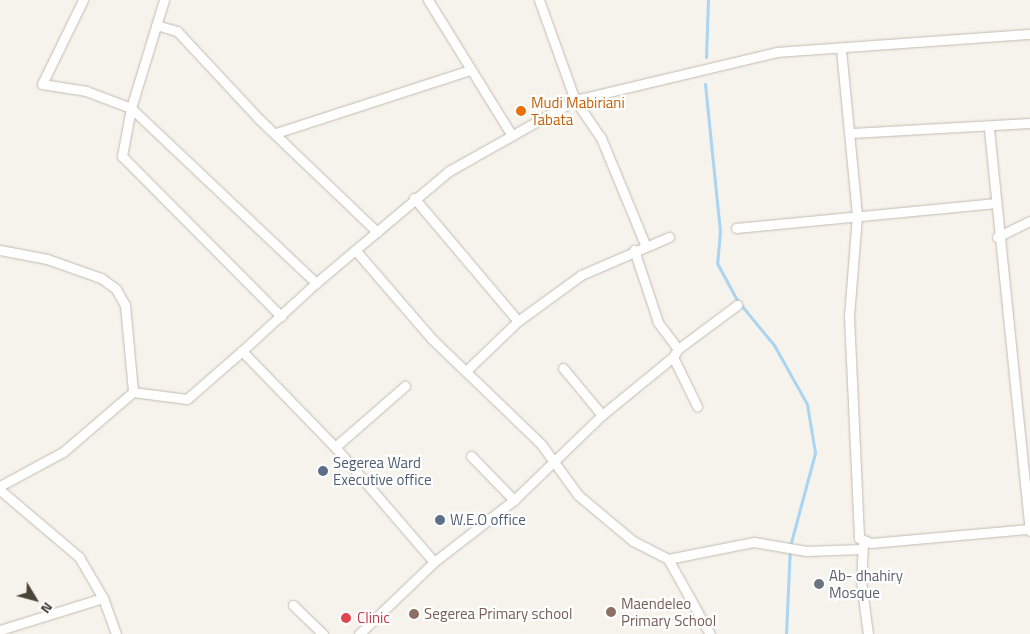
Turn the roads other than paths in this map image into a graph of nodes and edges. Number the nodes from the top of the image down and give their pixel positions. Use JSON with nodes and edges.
{"nodes":[{"id":1,"x":84,"y":0,"type":"edge"},
{"id":2,"x":164,"y":0,"type":"edge"},
{"id":3,"x":428,"y":0,"type":"edge"},
{"id":4,"x":539,"y":0,"type":"edge"},
{"id":5,"x":156,"y":25,"type":"junction"},
{"id":6,"x":1030,"y":34,"type":"edge"},
{"id":7,"x":841,"y":49,"type":"junction"},
{"id":8,"x":470,"y":70,"type":"junction"},
{"id":9,"x":575,"y":100,"type":"junction"},
{"id":10,"x":131,"y":108,"type":"junction"},
{"id":11,"x":1030,"y":123,"type":"edge"},
{"id":12,"x":989,"y":129,"type":"junction"},
{"id":13,"x":276,"y":133,"type":"junction"},
{"id":14,"x":852,"y":133,"type":"junction"},
{"id":15,"x":511,"y":134,"type":"junction"},
{"id":16,"x":414,"y":198,"type":"junction"},
{"id":17,"x":994,"y":203,"type":"junction"},
{"id":18,"x":856,"y":215,"type":"junction"},
{"id":19,"x":1030,"y":221,"type":"edge"},
{"id":20,"x":736,"y":228,"type":"dead end"},
{"id":21,"x":377,"y":232,"type":"junction"},
{"id":22,"x":669,"y":237,"type":"dead end"},
{"id":23,"x":997,"y":237,"type":"junction"},
{"id":24,"x":645,"y":244,"type":"junction"},
{"id":25,"x":0,"y":250,"type":"edge"},
{"id":26,"x":634,"y":250,"type":"junction"},
{"id":27,"x":356,"y":251,"type":"junction"},
{"id":28,"x":316,"y":284,"type":"junction"},
{"id":29,"x":737,"y":305,"type":"dead end"},
{"id":30,"x":281,"y":316,"type":"junction"},
{"id":31,"x":518,"y":321,"type":"junction"},
{"id":32,"x":242,"y":350,"type":"junction"},
{"id":33,"x":675,"y":353,"type":"junction"},
{"id":34,"x":563,"y":368,"type":"dead end"},
{"id":35,"x":467,"y":370,"type":"junction"},
{"id":36,"x":405,"y":386,"type":"dead end"},
{"id":37,"x":133,"y":392,"type":"junction"},
{"id":38,"x":697,"y":406,"type":"dead end"},
{"id":39,"x":602,"y":415,"type":"junction"},
{"id":40,"x":335,"y":447,"type":"junction"},
{"id":41,"x":471,"y":456,"type":"dead end"},
{"id":42,"x":556,"y":462,"type":"junction"},
{"id":43,"x":0,"y":488,"type":"edge"},
{"id":44,"x":514,"y":500,"type":"junction"},
{"id":45,"x":1030,"y":530,"type":"edge"},
{"id":46,"x":863,"y":545,"type":"junction"},
{"id":47,"x":668,"y":559,"type":"junction"},
{"id":48,"x":434,"y":562,"type":"junction"},
{"id":49,"x":103,"y":598,"type":"junction"},
{"id":50,"x":293,"y":605,"type":"dead end"},
{"id":51,"x":0,"y":630,"type":"edge"},
{"id":52,"x":115,"y":633,"type":"edge"},
{"id":53,"x":323,"y":634,"type":"edge"},
{"id":54,"x":359,"y":634,"type":"edge"},
{"id":55,"x":710,"y":634,"type":"edge"},
{"id":56,"x":868,"y":634,"type":"edge"}],
"edges":[{"from":1,"to":10,"type":"street"},
{"from":2,"to":5,"type":"street"},
{"from":3,"to":8,"type":"street"},
{"from":4,"to":9,"type":"street"},
{"from":5,"to":10,"type":"street"},
{"from":5,"to":13,"type":"street"},
{"from":6,"to":7,"type":"street"},
{"from":7,"to":9,"type":"street"},
{"from":7,"to":14,"type":"street"},
{"from":8,"to":13,"type":"street"},
{"from":8,"to":15,"type":"street"},
{"from":9,"to":15,"type":"street"},
{"from":9,"to":24,"type":"street"},
{"from":10,"to":28,"type":"street"},
{"from":10,"to":30,"type":"street"},
{"from":11,"to":12,"type":"street"},
{"from":12,"to":14,"type":"street"},
{"from":12,"to":17,"type":"street"},
{"from":13,"to":21,"type":"street"},
{"from":14,"to":18,"type":"street"},
{"from":15,"to":16,"type":"street"},
{"from":16,"to":21,"type":"street"},
{"from":16,"to":31,"type":"street"},
{"from":17,"to":18,"type":"street"},
{"from":17,"to":23,"type":"street"},
{"from":18,"to":20,"type":"street"},
{"from":18,"to":46,"type":"street"},
{"from":19,"to":23,"type":"street"},
{"from":21,"to":27,"type":"street"},
{"from":22,"to":24,"type":"street"},
{"from":23,"to":45,"type":"street"},
{"from":24,"to":26,"type":"street"},
{"from":25,"to":37,"type":"street"},
{"from":26,"to":31,"type":"street"},
{"from":26,"to":33,"type":"street"},
{"from":27,"to":28,"type":"street"},
{"from":27,"to":35,"type":"street"},
{"from":28,"to":30,"type":"street"},
{"from":29,"to":33,"type":"street"},
{"from":30,"to":32,"type":"street"},
{"from":31,"to":35,"type":"street"},
{"from":32,"to":37,"type":"street"},
{"from":32,"to":40,"type":"street"},
{"from":33,"to":38,"type":"street"},
{"from":33,"to":39,"type":"street"},
{"from":34,"to":39,"type":"street"},
{"from":35,"to":42,"type":"street"},
{"from":36,"to":40,"type":"street"},
{"from":37,"to":43,"type":"street"},
{"from":39,"to":42,"type":"street"},
{"from":40,"to":48,"type":"street"},
{"from":41,"to":44,"type":"street"},
{"from":42,"to":44,"type":"street"},
{"from":42,"to":47,"type":"street"},
{"from":43,"to":49,"type":"street"},
{"from":44,"to":48,"type":"street"},
{"from":45,"to":46,"type":"street"},
{"from":46,"to":47,"type":"street"},
{"from":46,"to":56,"type":"street"},
{"from":47,"to":55,"type":"street"},
{"from":48,"to":54,"type":"street"},
{"from":49,"to":51,"type":"street"},
{"from":49,"to":52,"type":"street"},
{"from":50,"to":53,"type":"street"}]}
